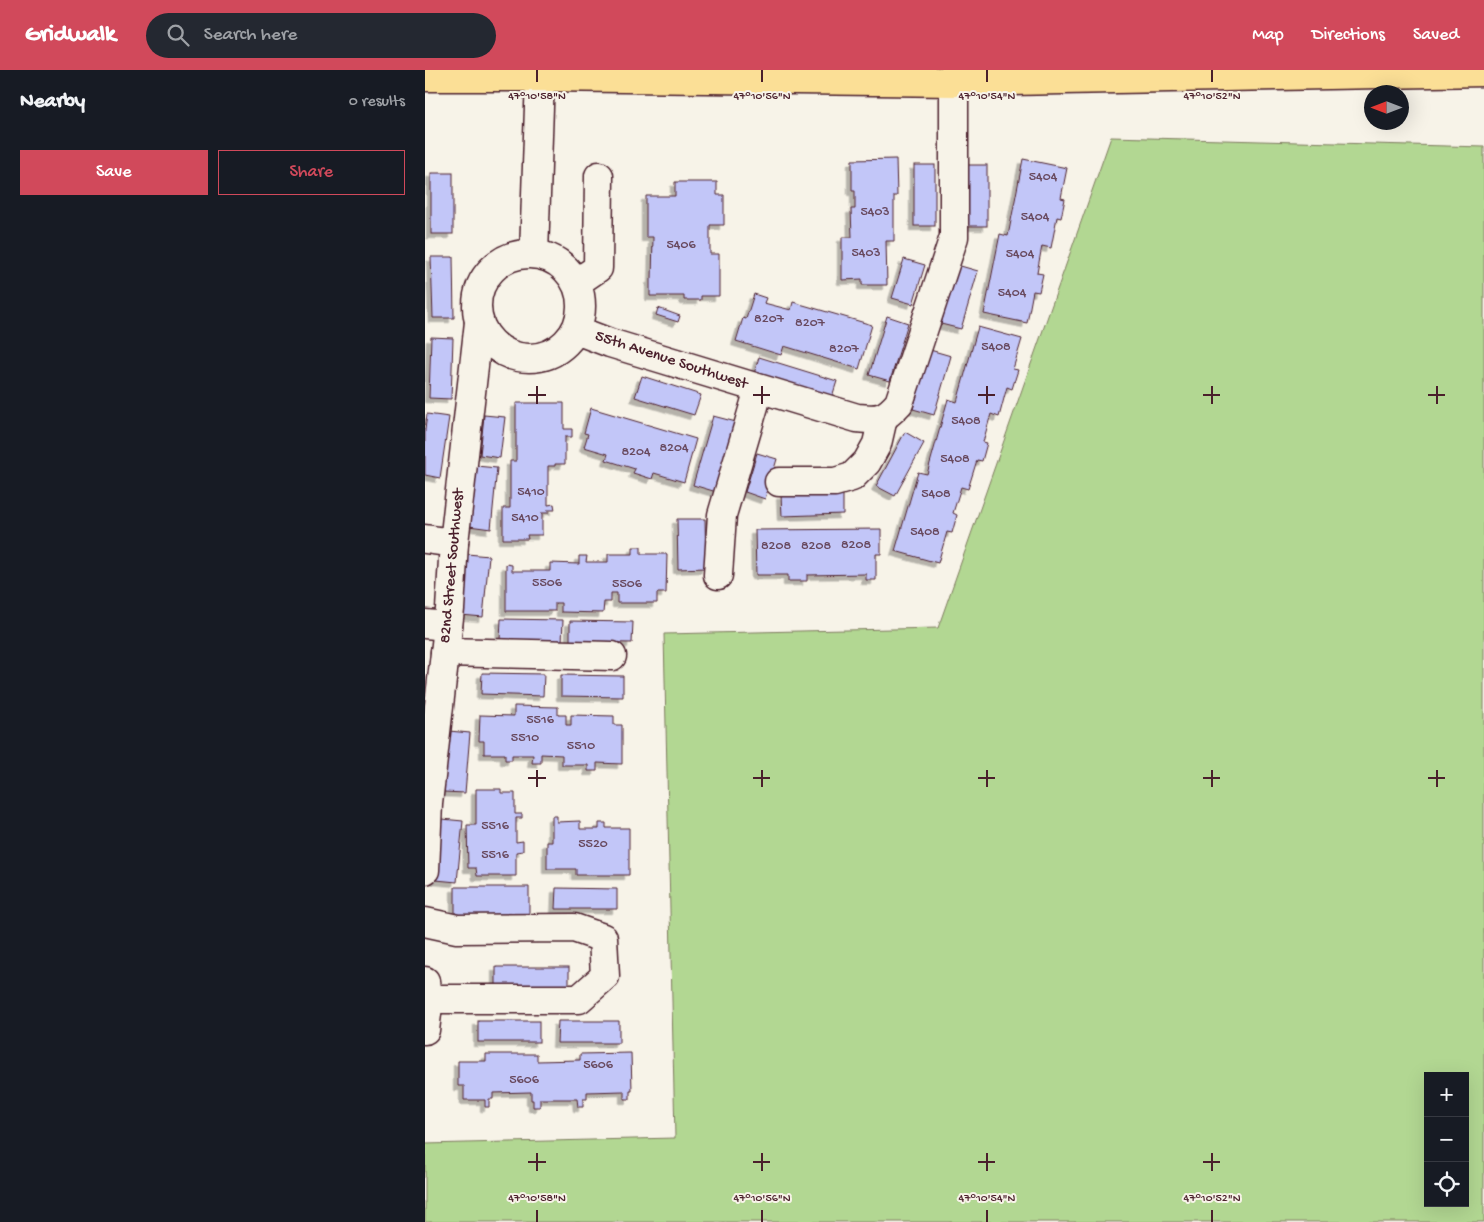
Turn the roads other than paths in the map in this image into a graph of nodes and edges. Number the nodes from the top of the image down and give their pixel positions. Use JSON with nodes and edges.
{"nodes":[{"id":1,"x":1484,"y":72,"type":"edge"},
{"id":2,"x":425,"y":77,"type":"edge"},
{"id":3,"x":540,"y":77,"type":"junction"},
{"id":4,"x":954,"y":82,"type":"junction"},
{"id":5,"x":599,"y":176,"type":"dead end"},
{"id":6,"x":534,"y":254,"type":"junction"},
{"id":7,"x":576,"y":283,"type":"junction"},
{"id":8,"x":479,"y":322,"type":"junction"},
{"id":9,"x":576,"y":330,"type":"junction"},
{"id":10,"x":759,"y":389,"type":"junction"},
{"id":11,"x":883,"y":418,"type":"junction"},
{"id":12,"x":779,"y":482,"type":"dead end"},
{"id":13,"x":425,"y":539,"type":"edge"},
{"id":14,"x":455,"y":543,"type":"junction"},
{"id":15,"x":719,"y":575,"type":"dead end"},
{"id":16,"x":439,"y":634,"type":"edge"},
{"id":17,"x":612,"y":656,"type":"dead end"},
{"id":18,"x":432,"y":699,"type":"edge"},
{"id":19,"x":425,"y":870,"type":"edge"},
{"id":20,"x":425,"y":922,"type":"edge"},
{"id":21,"x":426,"y":989,"type":"edge"},
{"id":22,"x":425,"y":1030,"type":"edge"}],
"edges":[{"from":1,"to":4,"type":"main road"},
{"from":2,"to":3,"type":"main road"},
{"from":3,"to":4,"type":"main road"},
{"from":3,"to":6,"type":"street"},
{"from":4,"to":11,"type":"street"},
{"from":5,"to":7,"type":"street"},
{"from":6,"to":7,"type":"street"},
{"from":6,"to":8,"type":"street"},
{"from":7,"to":9,"type":"street"},
{"from":8,"to":9,"type":"street"},
{"from":8,"to":14,"type":"street","name":"82nd Street Southwest"},
{"from":9,"to":10,"type":"street","name":"55th Avenue Southwest"},
{"from":10,"to":11,"type":"street","name":"55th Avenue Southwest"},
{"from":10,"to":15,"type":"street"},
{"from":11,"to":12,"type":"street"},
{"from":13,"to":14,"type":"street"},
{"from":14,"to":16,"type":"street","name":"82nd Street Southwest"},
{"from":16,"to":17,"type":"street"},
{"from":16,"to":18,"type":"street","name":"82nd Street Southwest"},
{"from":18,"to":19,"type":"street","name":"82nd Street Southwest"},
{"from":20,"to":21,"type":"street"},
{"from":21,"to":22,"type":"street"}]}
